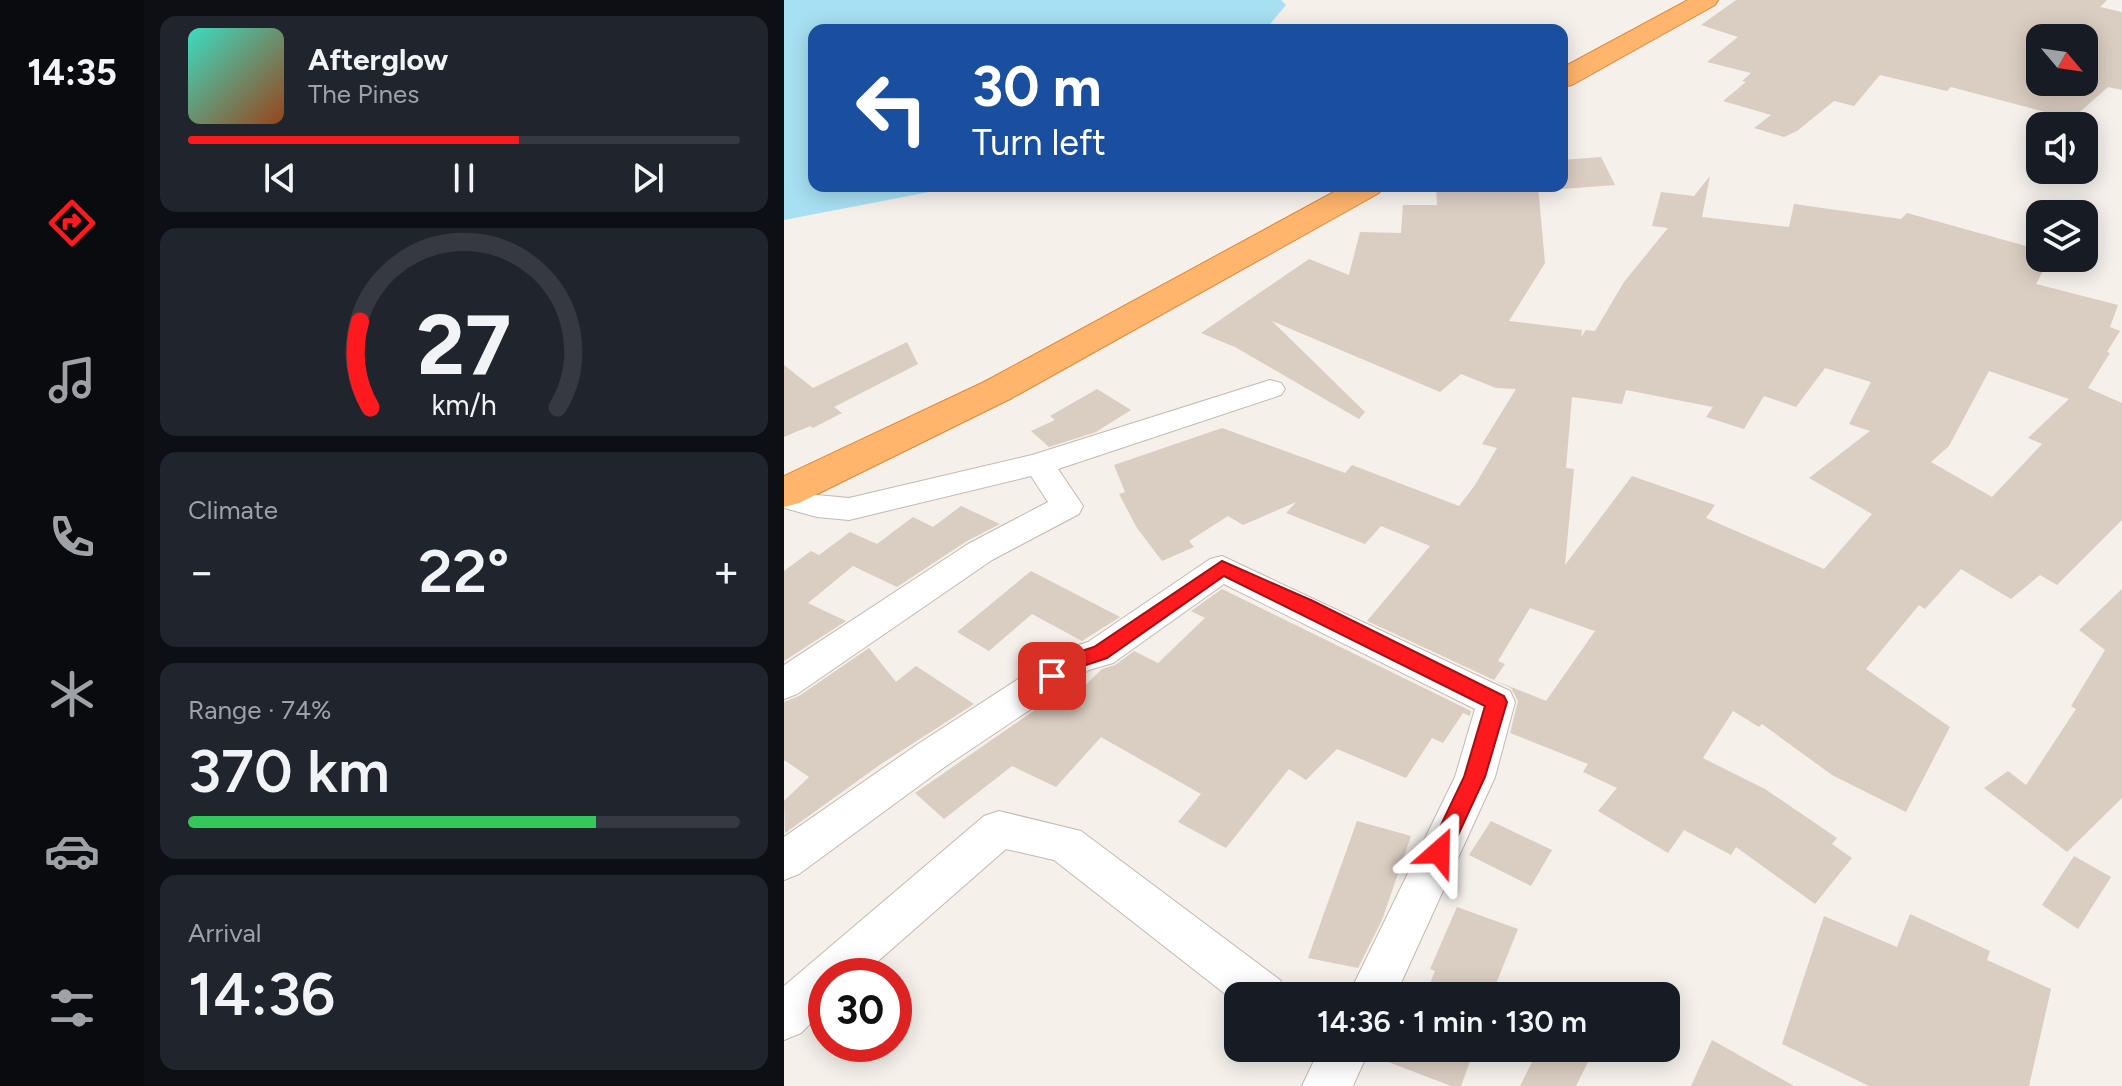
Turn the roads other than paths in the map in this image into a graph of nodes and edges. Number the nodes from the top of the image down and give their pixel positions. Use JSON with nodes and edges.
{"nodes":[{"id":1,"x":1706,"y":0,"type":"edge"},
{"id":2,"x":1568,"y":76,"type":"edge"},
{"id":3,"x":1357,"y":192,"type":"edge"},
{"id":4,"x":1270,"y":389,"type":"dead end"},
{"id":5,"x":1039,"y":464,"type":"junction"},
{"id":6,"x":784,"y":495,"type":"edge"},
{"id":7,"x":784,"y":684,"type":"edge"},
{"id":8,"x":784,"y":861,"type":"edge"},
{"id":9,"x":849,"y":958,"type":"edge"},
{"id":10,"x":1246,"y":982,"type":"edge"},
{"id":11,"x":1378,"y":982,"type":"edge"},
{"id":12,"x":808,"y":995,"type":"edge"},
{"id":13,"x":784,"y":1017,"type":"edge"},
{"id":14,"x":1339,"y":1062,"type":"edge"},
{"id":15,"x":1327,"y":1086,"type":"edge"}],
"edges":[{"from":1,"to":2,"type":"highway"},
{"from":3,"to":6,"type":"highway"},
{"from":4,"to":5,"type":"street"},
{"from":5,"to":6,"type":"street"},
{"from":5,"to":7,"type":"street"},
{"from":8,"to":11,"type":"street"},
{"from":9,"to":10,"type":"street"},
{"from":12,"to":13,"type":"street"},
{"from":14,"to":15,"type":"street"}]}
